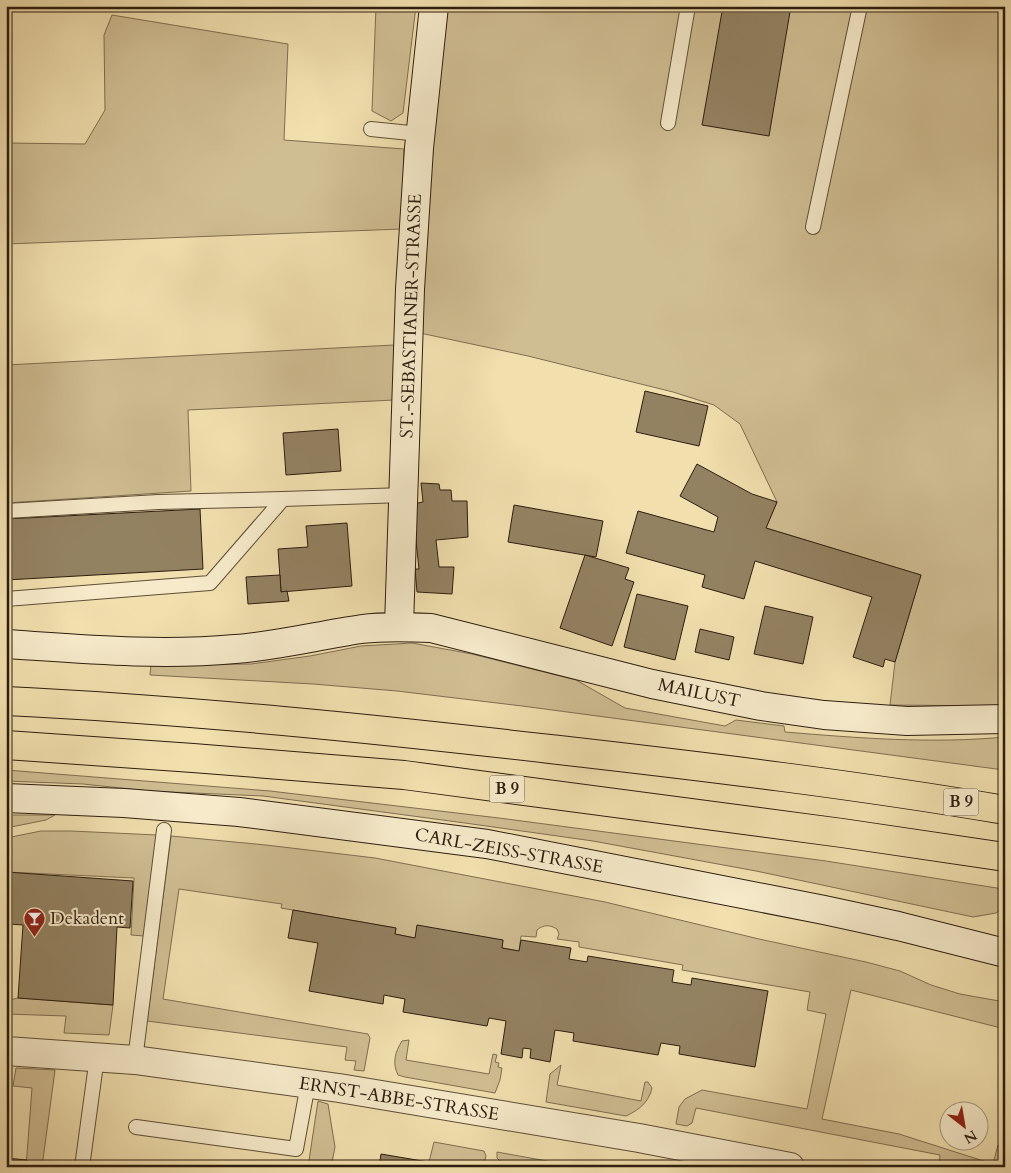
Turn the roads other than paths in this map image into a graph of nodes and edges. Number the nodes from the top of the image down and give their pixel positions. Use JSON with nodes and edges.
{"nodes":[{"id":1,"x":434,"y":6,"type":"edge"},
{"id":2,"x":688,"y":6,"type":"edge"},
{"id":3,"x":860,"y":6,"type":"edge"},
{"id":4,"x":668,"y":123,"type":"dead end"},
{"id":5,"x":371,"y":129,"type":"dead end"},
{"id":6,"x":420,"y":134,"type":"junction"},
{"id":7,"x":813,"y":227,"type":"dead end"},
{"id":8,"x":404,"y":495,"type":"junction"},
{"id":9,"x":283,"y":499,"type":"junction"},
{"id":10,"x":6,"y":511,"type":"edge"},
{"id":11,"x":6,"y":599,"type":"edge"},
{"id":12,"x":399,"y":626,"type":"junction"},
{"id":13,"x":6,"y":644,"type":"edge"},
{"id":14,"x":6,"y":701,"type":"edge"},
{"id":15,"x":1005,"y":719,"type":"edge"},
{"id":16,"x":6,"y":745,"type":"edge"},
{"id":17,"x":6,"y":798,"type":"edge"},
{"id":18,"x":1005,"y":810,"type":"edge"},
{"id":19,"x":164,"y":830,"type":"dead end"},
{"id":20,"x":1005,"y":857,"type":"edge"},
{"id":21,"x":1005,"y":953,"type":"edge"},
{"id":22,"x":6,"y":1051,"type":"edge"},
{"id":23,"x":97,"y":1057,"type":"junction"},
{"id":24,"x":135,"y":1060,"type":"junction"},
{"id":25,"x":308,"y":1084,"type":"junction"},
{"id":26,"x":136,"y":1128,"type":"dead end"},
{"id":27,"x":82,"y":1167,"type":"edge"},
{"id":28,"x":790,"y":1167,"type":"edge"}],
"edges":[{"from":1,"to":6,"type":"street","name":"ST.-SEBASTIANER-STRASSE"},
{"from":2,"to":4,"type":"lane"},
{"from":3,"to":7,"type":"lane"},
{"from":5,"to":6,"type":"lane"},
{"from":6,"to":8,"type":"street","name":"ST.-SEBASTIANER-STRASSE"},
{"from":8,"to":9,"type":"lane"},
{"from":8,"to":12,"type":"street","name":"ST.-SEBASTIANER-STRASSE"},
{"from":9,"to":10,"type":"lane"},
{"from":9,"to":11,"type":"lane"},
{"from":12,"to":13,"type":"street","name":"MAILUST"},
{"from":12,"to":15,"type":"street","name":"MAILUST"},
{"from":14,"to":18,"type":"highway","number":"B 9"},
{"from":16,"to":20,"type":"highway","number":"B 9"},
{"from":17,"to":21,"type":"street","name":"CARL-ZEISS-STRASSE"},
{"from":19,"to":24,"type":"lane"},
{"from":22,"to":23,"type":"street","name":"ERNST-ABBE-STRASSE"},
{"from":23,"to":24,"type":"street","name":"ERNST-ABBE-STRASSE"},
{"from":23,"to":27,"type":"lane"},
{"from":24,"to":25,"type":"street","name":"ERNST-ABBE-STRASSE"},
{"from":25,"to":26,"type":"lane"},
{"from":25,"to":28,"type":"street","name":"ERNST-ABBE-STRASSE"}]}
